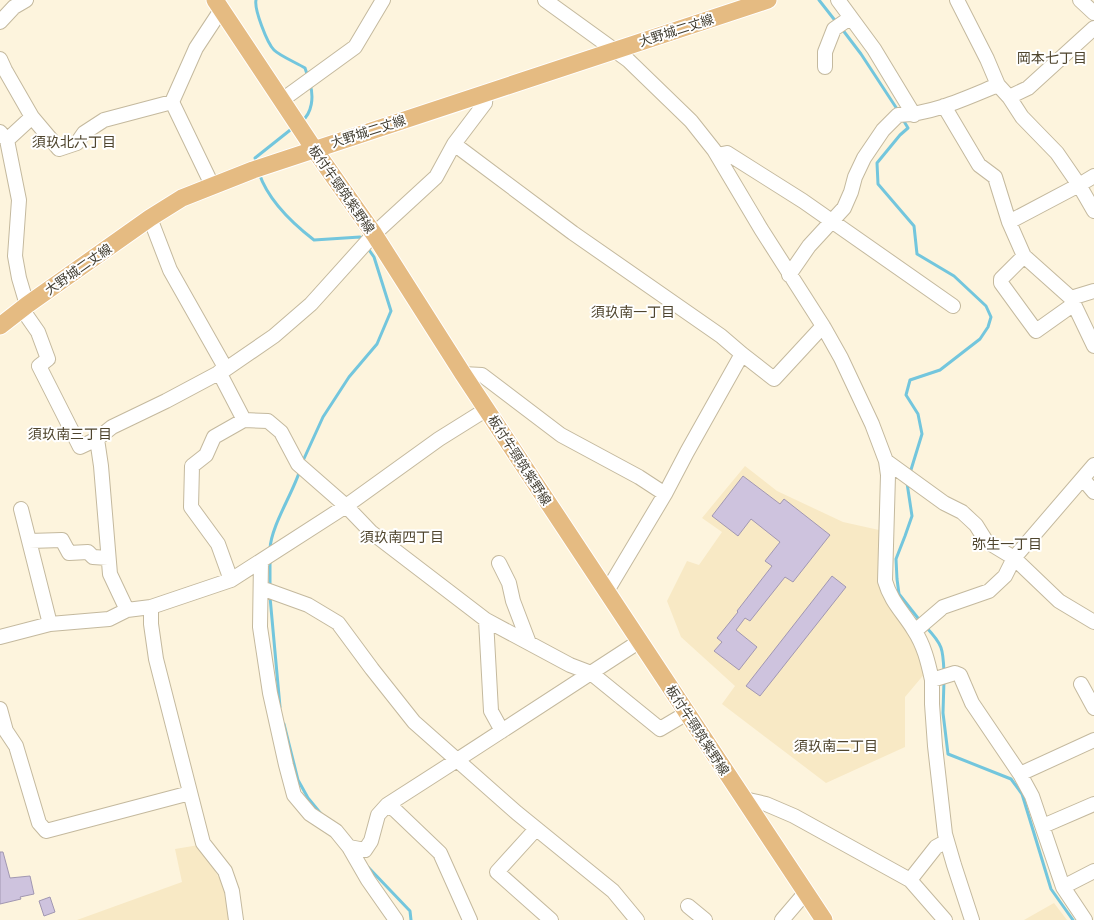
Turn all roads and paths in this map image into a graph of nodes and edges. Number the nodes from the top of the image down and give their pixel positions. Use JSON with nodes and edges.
{"nodes":[{"id":1,"x":26,"y":0,"type":"edge"},
{"id":2,"x":383,"y":0,"type":"edge"},
{"id":3,"x":545,"y":0,"type":"edge"},
{"id":4,"x":768,"y":0,"type":"edge"},
{"id":5,"x":838,"y":0,"type":"edge"},
{"id":6,"x":957,"y":0,"type":"edge"},
{"id":7,"x":1080,"y":0,"type":"edge"},
{"id":8,"x":218,"y":5,"type":"edge"},
{"id":9,"x":561,"y":5,"type":"edge"},
{"id":10,"x":1094,"y":13,"type":"edge"},
{"id":11,"x":850,"y":18,"type":"junction"},
{"id":12,"x":0,"y":22,"type":"edge"},
{"id":13,"x":1094,"y":28,"type":"edge"},
{"id":14,"x":615,"y":50,"type":"junction"},
{"id":15,"x":0,"y":59,"type":"edge"},
{"id":16,"x":825,"y":67,"type":"dead end"},
{"id":17,"x":998,"y":85,"type":"junction"},
{"id":18,"x":486,"y":92,"type":"junction"},
{"id":19,"x":1009,"y":97,"type":"junction"},
{"id":20,"x":282,"y":100,"type":"junction"},
{"id":21,"x":172,"y":102,"type":"junction"},
{"id":22,"x":944,"y":106,"type":"junction"},
{"id":23,"x":914,"y":115,"type":"junction"},
{"id":24,"x":32,"y":117,"type":"junction"},
{"id":25,"x":3,"y":136,"type":"edge"},
{"id":26,"x":454,"y":144,"type":"junction"},
{"id":27,"x":314,"y":149,"type":"junction"},
{"id":28,"x":717,"y":155,"type":"junction"},
{"id":29,"x":1094,"y":176,"type":"edge"},
{"id":30,"x":212,"y":185,"type":"junction"},
{"id":31,"x":1079,"y":185,"type":"junction"},
{"id":32,"x":1094,"y":211,"type":"edge"},
{"id":33,"x":150,"y":218,"type":"junction"},
{"id":34,"x":831,"y":222,"type":"junction"},
{"id":35,"x":1009,"y":222,"type":"junction"},
{"id":36,"x":374,"y":234,"type":"junction"},
{"id":37,"x":1024,"y":256,"type":"junction"},
{"id":38,"x":789,"y":275,"type":"junction"},
{"id":39,"x":1094,"y":291,"type":"edge"},
{"id":40,"x":1073,"y":301,"type":"junction"},
{"id":41,"x":953,"y":306,"type":"dead end"},
{"id":42,"x":24,"y":307,"type":"junction"},
{"id":43,"x":0,"y":326,"type":"edge"},
{"id":44,"x":823,"y":326,"type":"junction"},
{"id":45,"x":1094,"y":346,"type":"edge"},
{"id":46,"x":742,"y":354,"type":"junction"},
{"id":47,"x":223,"y":370,"type":"junction"},
{"id":48,"x":463,"y":374,"type":"junction"},
{"id":49,"x":487,"y":409,"type":"junction"},
{"id":50,"x":244,"y":420,"type":"junction"},
{"id":51,"x":97,"y":439,"type":"junction"},
{"id":52,"x":886,"y":461,"type":"junction"},
{"id":53,"x":1094,"y":465,"type":"edge"},
{"id":54,"x":1083,"y":479,"type":"junction"},
{"id":55,"x":1094,"y":492,"type":"edge"},
{"id":56,"x":665,"y":494,"type":"junction"},
{"id":57,"x":346,"y":506,"type":"junction"},
{"id":58,"x":21,"y":509,"type":"dead end"},
{"id":59,"x":29,"y":541,"type":"junction"},
{"id":60,"x":108,"y":558,"type":"junction"},
{"id":61,"x":1014,"y":558,"type":"junction"},
{"id":62,"x":261,"y":561,"type":"junction"},
{"id":63,"x":499,"y":563,"type":"dead end"},
{"id":64,"x":231,"y":580,"type":"junction"},
{"id":65,"x":260,"y":588,"type":"junction"},
{"id":66,"x":607,"y":591,"type":"junction"},
{"id":67,"x":151,"y":607,"type":"junction"},
{"id":68,"x":127,"y":610,"type":"junction"},
{"id":69,"x":486,"y":620,"type":"junction"},
{"id":70,"x":1094,"y":622,"type":"edge"},
{"id":71,"x":50,"y":624,"type":"junction"},
{"id":72,"x":915,"y":630,"type":"junction"},
{"id":73,"x":0,"y":638,"type":"edge"},
{"id":74,"x":640,"y":641,"type":"junction"},
{"id":75,"x":529,"y":643,"type":"junction"},
{"id":76,"x":590,"y":673,"type":"junction"},
{"id":77,"x":936,"y":678,"type":"junction"},
{"id":78,"x":1081,"y":684,"type":"dead end"},
{"id":79,"x":1094,"y":708,"type":"edge"},
{"id":80,"x":0,"y":709,"type":"edge"},
{"id":81,"x":686,"y":713,"type":"junction"},
{"id":82,"x":502,"y":731,"type":"junction"},
{"id":83,"x":1094,"y":740,"type":"edge"},
{"id":84,"x":457,"y":760,"type":"junction"},
{"id":85,"x":1020,"y":774,"type":"junction"},
{"id":86,"x":190,"y":793,"type":"junction"},
{"id":87,"x":744,"y":799,"type":"junction"},
{"id":88,"x":1094,"y":804,"type":"edge"},
{"id":89,"x":387,"y":805,"type":"junction"},
{"id":90,"x":1043,"y":826,"type":"junction"},
{"id":91,"x":536,"y":829,"type":"junction"},
{"id":92,"x":947,"y":841,"type":"junction"},
{"id":93,"x":349,"y":847,"type":"junction"},
{"id":94,"x":1094,"y":871,"type":"edge"},
{"id":95,"x":910,"y":880,"type":"junction"},
{"id":96,"x":1063,"y":887,"type":"junction"},
{"id":97,"x":806,"y":892,"type":"junction"},
{"id":98,"x":688,"y":906,"type":"dead end"},
{"id":99,"x":236,"y":920,"type":"edge"},
{"id":100,"x":396,"y":920,"type":"edge"},
{"id":101,"x":470,"y":920,"type":"edge"},
{"id":102,"x":551,"y":920,"type":"edge"},
{"id":103,"x":637,"y":920,"type":"edge"},
{"id":104,"x":706,"y":920,"type":"edge"},
{"id":105,"x":782,"y":920,"type":"edge"},
{"id":106,"x":824,"y":920,"type":"edge"},
{"id":107,"x":945,"y":920,"type":"edge"},
{"id":108,"x":972,"y":920,"type":"edge"},
{"id":109,"x":1085,"y":920,"type":"edge"}],
"edges":[{"from":1,"to":12,"type":"street"},
{"from":2,"to":20,"type":"street"},
{"from":3,"to":9,"type":"street"},
{"from":4,"to":14,"type":"main road","name":"大野城二丈線"},
{"from":5,"to":11,"type":"street"},
{"from":6,"to":17,"type":"street"},
{"from":7,"to":10,"type":"street"},
{"from":8,"to":20,"type":"main road","name":"板付牛頸筑紫野線"},
{"from":8,"to":21,"type":"street"},
{"from":9,"to":14,"type":"street"},
{"from":11,"to":16,"type":"street"},
{"from":11,"to":23,"type":"street"},
{"from":13,"to":19,"type":"street"},
{"from":14,"to":18,"type":"main road","name":"大野城二丈線"},
{"from":14,"to":28,"type":"street"},
{"from":15,"to":24,"type":"street"},
{"from":17,"to":19,"type":"street"},
{"from":17,"to":22,"type":"street"},
{"from":18,"to":26,"type":"street"},
{"from":18,"to":27,"type":"main road","name":"大野城二丈線"},
{"from":19,"to":31,"type":"street"},
{"from":20,"to":27,"type":"main road","name":"板付牛頸筑紫野線"},
{"from":21,"to":24,"type":"street"},
{"from":21,"to":30,"type":"street"},
{"from":22,"to":23,"type":"street"},
{"from":22,"to":35,"type":"street"},
{"from":23,"to":34,"type":"street"},
{"from":24,"to":25,"type":"street"},
{"from":25,"to":42,"type":"street"},
{"from":26,"to":36,"type":"street"},
{"from":26,"to":46,"type":"street"},
{"from":27,"to":30,"type":"main road","name":"大野城二丈線"},
{"from":27,"to":36,"type":"main road","name":"板付牛頸筑紫野線"},
{"from":28,"to":34,"type":"street"},
{"from":28,"to":38,"type":"street"},
{"from":29,"to":31,"type":"street"},
{"from":30,"to":33,"type":"main road","name":"大野城二丈線"},
{"from":31,"to":32,"type":"street"},
{"from":31,"to":35,"type":"street"},
{"from":33,"to":42,"type":"main road","name":"大野城二丈線"},
{"from":33,"to":47,"type":"street"},
{"from":34,"to":38,"type":"street"},
{"from":34,"to":41,"type":"street"},
{"from":35,"to":37,"type":"street"},
{"from":36,"to":47,"type":"street"},
{"from":36,"to":48,"type":"main road","name":"板付牛頸筑紫野線"},
{"from":37,"to":40,"type":"street"},
{"from":37,"to":40,"type":"street"},
{"from":38,"to":44,"type":"street"},
{"from":39,"to":40,"type":"street"},
{"from":40,"to":45,"type":"street"},
{"from":42,"to":43,"type":"main road","name":"大野城二丈線"},
{"from":42,"to":51,"type":"street"},
{"from":44,"to":46,"type":"street"},
{"from":44,"to":52,"type":"street"},
{"from":46,"to":56,"type":"street"},
{"from":47,"to":50,"type":"street"},
{"from":47,"to":51,"type":"street"},
{"from":48,"to":49,"type":"main road","name":"板付牛頸筑紫野線"},
{"from":48,"to":56,"type":"street"},
{"from":49,"to":57,"type":"street"},
{"from":49,"to":66,"type":"main road","name":"板付牛頸筑紫野線"},
{"from":50,"to":57,"type":"street"},
{"from":50,"to":64,"type":"street"},
{"from":51,"to":60,"type":"street"},
{"from":52,"to":61,"type":"street"},
{"from":52,"to":72,"type":"street"},
{"from":53,"to":54,"type":"street"},
{"from":54,"to":55,"type":"street"},
{"from":54,"to":61,"type":"street"},
{"from":56,"to":66,"type":"street"},
{"from":57,"to":62,"type":"street"},
{"from":57,"to":69,"type":"street"},
{"from":58,"to":59,"type":"street"},
{"from":59,"to":60,"type":"street"},
{"from":59,"to":71,"type":"street"},
{"from":60,"to":68,"type":"street"},
{"from":61,"to":70,"type":"street"},
{"from":61,"to":72,"type":"street"},
{"from":62,"to":64,"type":"street"},
{"from":62,"to":65,"type":"street"},
{"from":63,"to":75,"type":"street"},
{"from":64,"to":67,"type":"street"},
{"from":65,"to":84,"type":"street"},
{"from":65,"to":93,"type":"street"},
{"from":66,"to":74,"type":"main road","name":"板付牛頸筑紫野線"},
{"from":67,"to":68,"type":"street"},
{"from":67,"to":86,"type":"street"},
{"from":68,"to":71,"type":"street"},
{"from":69,"to":75,"type":"street"},
{"from":69,"to":82,"type":"street"},
{"from":71,"to":73,"type":"street"},
{"from":72,"to":77,"type":"street"},
{"from":74,"to":76,"type":"street"},
{"from":74,"to":81,"type":"main road","name":"板付牛頸筑紫野線"},
{"from":75,"to":76,"type":"street"},
{"from":76,"to":81,"type":"street"},
{"from":76,"to":82,"type":"street"},
{"from":77,"to":85,"type":"street"},
{"from":77,"to":92,"type":"street"},
{"from":78,"to":79,"type":"street"},
{"from":80,"to":86,"type":"street"},
{"from":81,"to":87,"type":"main road","name":"板付牛頸筑紫野線"},
{"from":82,"to":84,"type":"street"},
{"from":83,"to":85,"type":"street"},
{"from":84,"to":89,"type":"street"},
{"from":84,"to":91,"type":"street"},
{"from":85,"to":90,"type":"street"},
{"from":86,"to":99,"type":"street"},
{"from":87,"to":95,"type":"street"},
{"from":87,"to":97,"type":"main road","name":"板付牛頸筑紫野線"},
{"from":88,"to":90,"type":"street"},
{"from":89,"to":93,"type":"street"},
{"from":89,"to":101,"type":"street"},
{"from":90,"to":96,"type":"street"},
{"from":91,"to":102,"type":"street"},
{"from":91,"to":103,"type":"street"},
{"from":92,"to":95,"type":"street"},
{"from":92,"to":108,"type":"street"},
{"from":93,"to":100,"type":"street"},
{"from":94,"to":96,"type":"street"},
{"from":95,"to":107,"type":"street"},
{"from":96,"to":109,"type":"street"},
{"from":97,"to":105,"type":"street"},
{"from":97,"to":106,"type":"main road","name":"板付牛頸筑紫野線"},
{"from":98,"to":104,"type":"street"}]}
